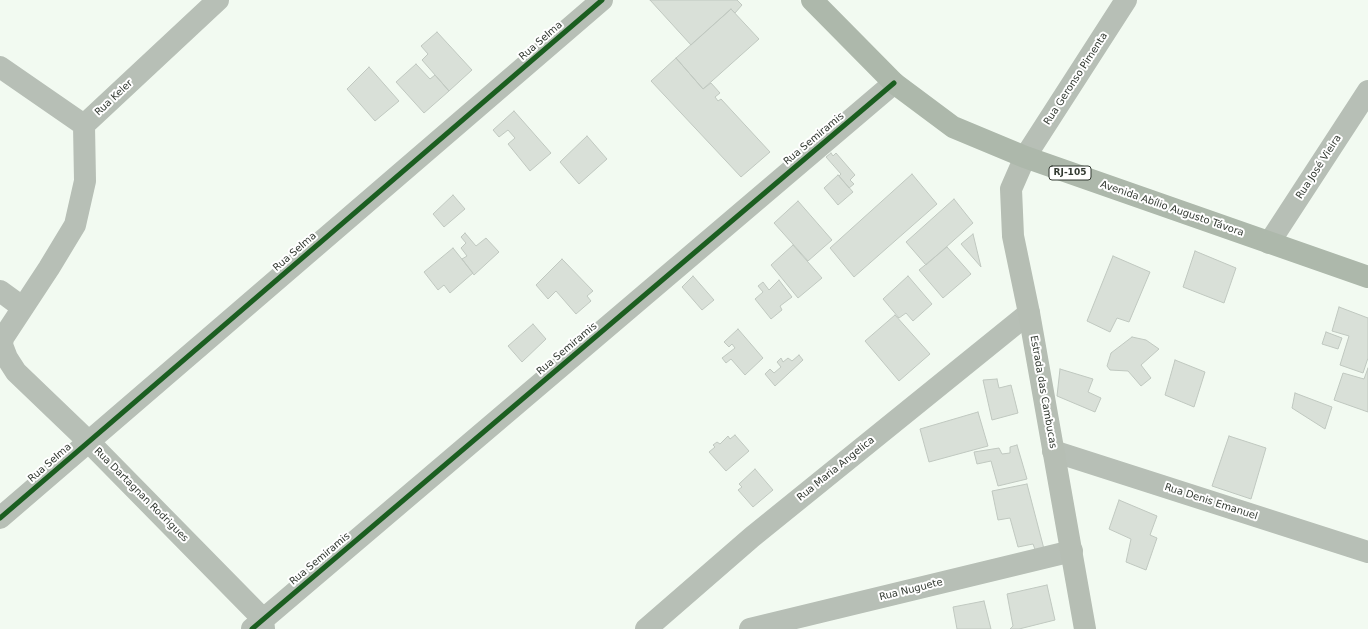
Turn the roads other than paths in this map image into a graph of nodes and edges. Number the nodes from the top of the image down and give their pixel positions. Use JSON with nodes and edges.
{"nodes":[{"id":1,"x":218,"y":0,"type":"edge"},
{"id":2,"x":602,"y":0,"type":"edge"},
{"id":3,"x":812,"y":0,"type":"edge"},
{"id":4,"x":1126,"y":0,"type":"edge"},
{"id":5,"x":0,"y":67,"type":"edge"},
{"id":6,"x":894,"y":83,"type":"junction"},
{"id":7,"x":1368,"y":91,"type":"edge"},
{"id":8,"x":84,"y":126,"type":"junction"},
{"id":9,"x":1025,"y":157,"type":"junction"},
{"id":10,"x":1269,"y":242,"type":"junction"},
{"id":11,"x":1368,"y":277,"type":"edge"},
{"id":12,"x":0,"y":292,"type":"edge"},
{"id":13,"x":22,"y":307,"type":"junction"},
{"id":14,"x":1029,"y":313,"type":"junction"},
{"id":15,"x":89,"y":442,"type":"junction"},
{"id":16,"x":1053,"y":451,"type":"junction"},
{"id":17,"x":0,"y":518,"type":"edge"},
{"id":18,"x":1072,"y":551,"type":"junction"},
{"id":19,"x":1368,"y":552,"type":"edge"},
{"id":20,"x":260,"y":626,"type":"edge"},
{"id":21,"x":646,"y":629,"type":"edge"},
{"id":22,"x":750,"y":629,"type":"edge"},
{"id":23,"x":1085,"y":629,"type":"edge"}],
"edges":[{"from":1,"to":8,"type":"street","name":"Rua Keler"},
{"from":2,"to":15,"type":"street","name":"Rua Selma"},
{"from":3,"to":6,"type":"main road","name":"Avenida Abílio Augusto Távora","number":"RJ-105"},
{"from":4,"to":9,"type":"street","name":"Rua Geronso Pimenta"},
{"from":5,"to":8,"type":"street"},
{"from":6,"to":9,"type":"main road","name":"Avenida Abílio Augusto Távora","number":"RJ-105"},
{"from":6,"to":20,"type":"street","name":"Rua Semiramis"},
{"from":7,"to":10,"type":"street","name":"Rua José Vieira"},
{"from":8,"to":13,"type":"street","name":"Rua Dartagnan Rodrigues"},
{"from":9,"to":10,"type":"main road","name":"Avenida Abílio Augusto Távora","number":"RJ-105"},
{"from":9,"to":14,"type":"street","name":"Estrada das Cambucas"},
{"from":10,"to":11,"type":"main road","name":"Avenida Abílio Augusto Távora","number":"RJ-105"},
{"from":12,"to":13,"type":"street"},
{"from":13,"to":15,"type":"street","name":"Rua Dartagnan Rodrigues"},
{"from":14,"to":16,"type":"street","name":"Estrada das Cambucas"},
{"from":14,"to":21,"type":"street","name":"Rua Maria Angelica"},
{"from":15,"to":17,"type":"street","name":"Rua Selma"},
{"from":15,"to":20,"type":"street","name":"Rua Dartagnan Rodrigues"},
{"from":16,"to":18,"type":"street","name":"Estrada das Cambucas"},
{"from":16,"to":19,"type":"street","name":"Rua Denis Emanuel"},
{"from":18,"to":22,"type":"street","name":"Rua Nuguete"},
{"from":18,"to":23,"type":"street","name":"Estrada das Cambucas"}]}
